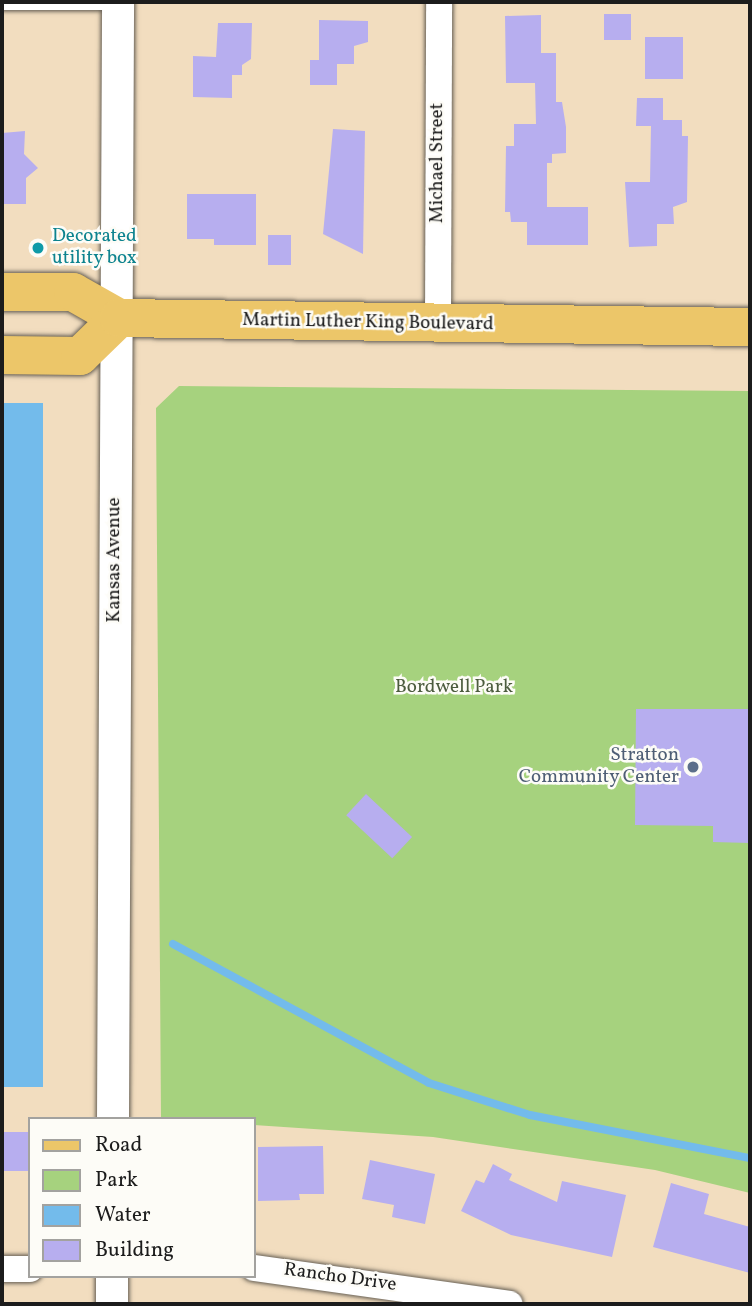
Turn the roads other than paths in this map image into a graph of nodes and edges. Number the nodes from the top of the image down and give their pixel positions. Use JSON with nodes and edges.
{"nodes":[{"id":1,"x":439,"y":2,"type":"edge"},
{"id":2,"x":118,"y":3,"type":"edge"},
{"id":3,"x":2,"y":4,"type":"edge"},
{"id":4,"x":2,"y":292,"type":"edge"},
{"id":5,"x":119,"y":318,"type":"junction"},
{"id":6,"x":438,"y":325,"type":"junction"},
{"id":7,"x":750,"y":327,"type":"edge"},
{"id":8,"x":2,"y":355,"type":"edge"},
{"id":9,"x":113,"y":1117,"type":"edge"},
{"id":10,"x":2,"y":1269,"type":"edge"},
{"id":11,"x":28,"y":1269,"type":"edge"},
{"id":12,"x":256,"y":1269,"type":"edge"},
{"id":13,"x":112,"y":1278,"type":"edge"},
{"id":14,"x":112,"y":1304,"type":"edge"},
{"id":15,"x":509,"y":1304,"type":"edge"}],
"edges":[{"from":1,"to":6,"type":"street","name":"Michael Street"},
{"from":2,"to":3,"type":"lane"},
{"from":2,"to":5,"type":"street","name":"Kansas Avenue"},
{"from":4,"to":5,"type":"main road"},
{"from":5,"to":6,"type":"main road","name":"Martin Luther King Boulevard"},
{"from":5,"to":8,"type":"main road"},
{"from":5,"to":9,"type":"street","name":"Kansas Avenue"},
{"from":6,"to":7,"type":"main road","name":"Martin Luther King Boulevard"},
{"from":10,"to":11,"type":"street"},
{"from":12,"to":15,"type":"street","name":"Rancho Drive"},
{"from":13,"to":14,"type":"street"}]}
